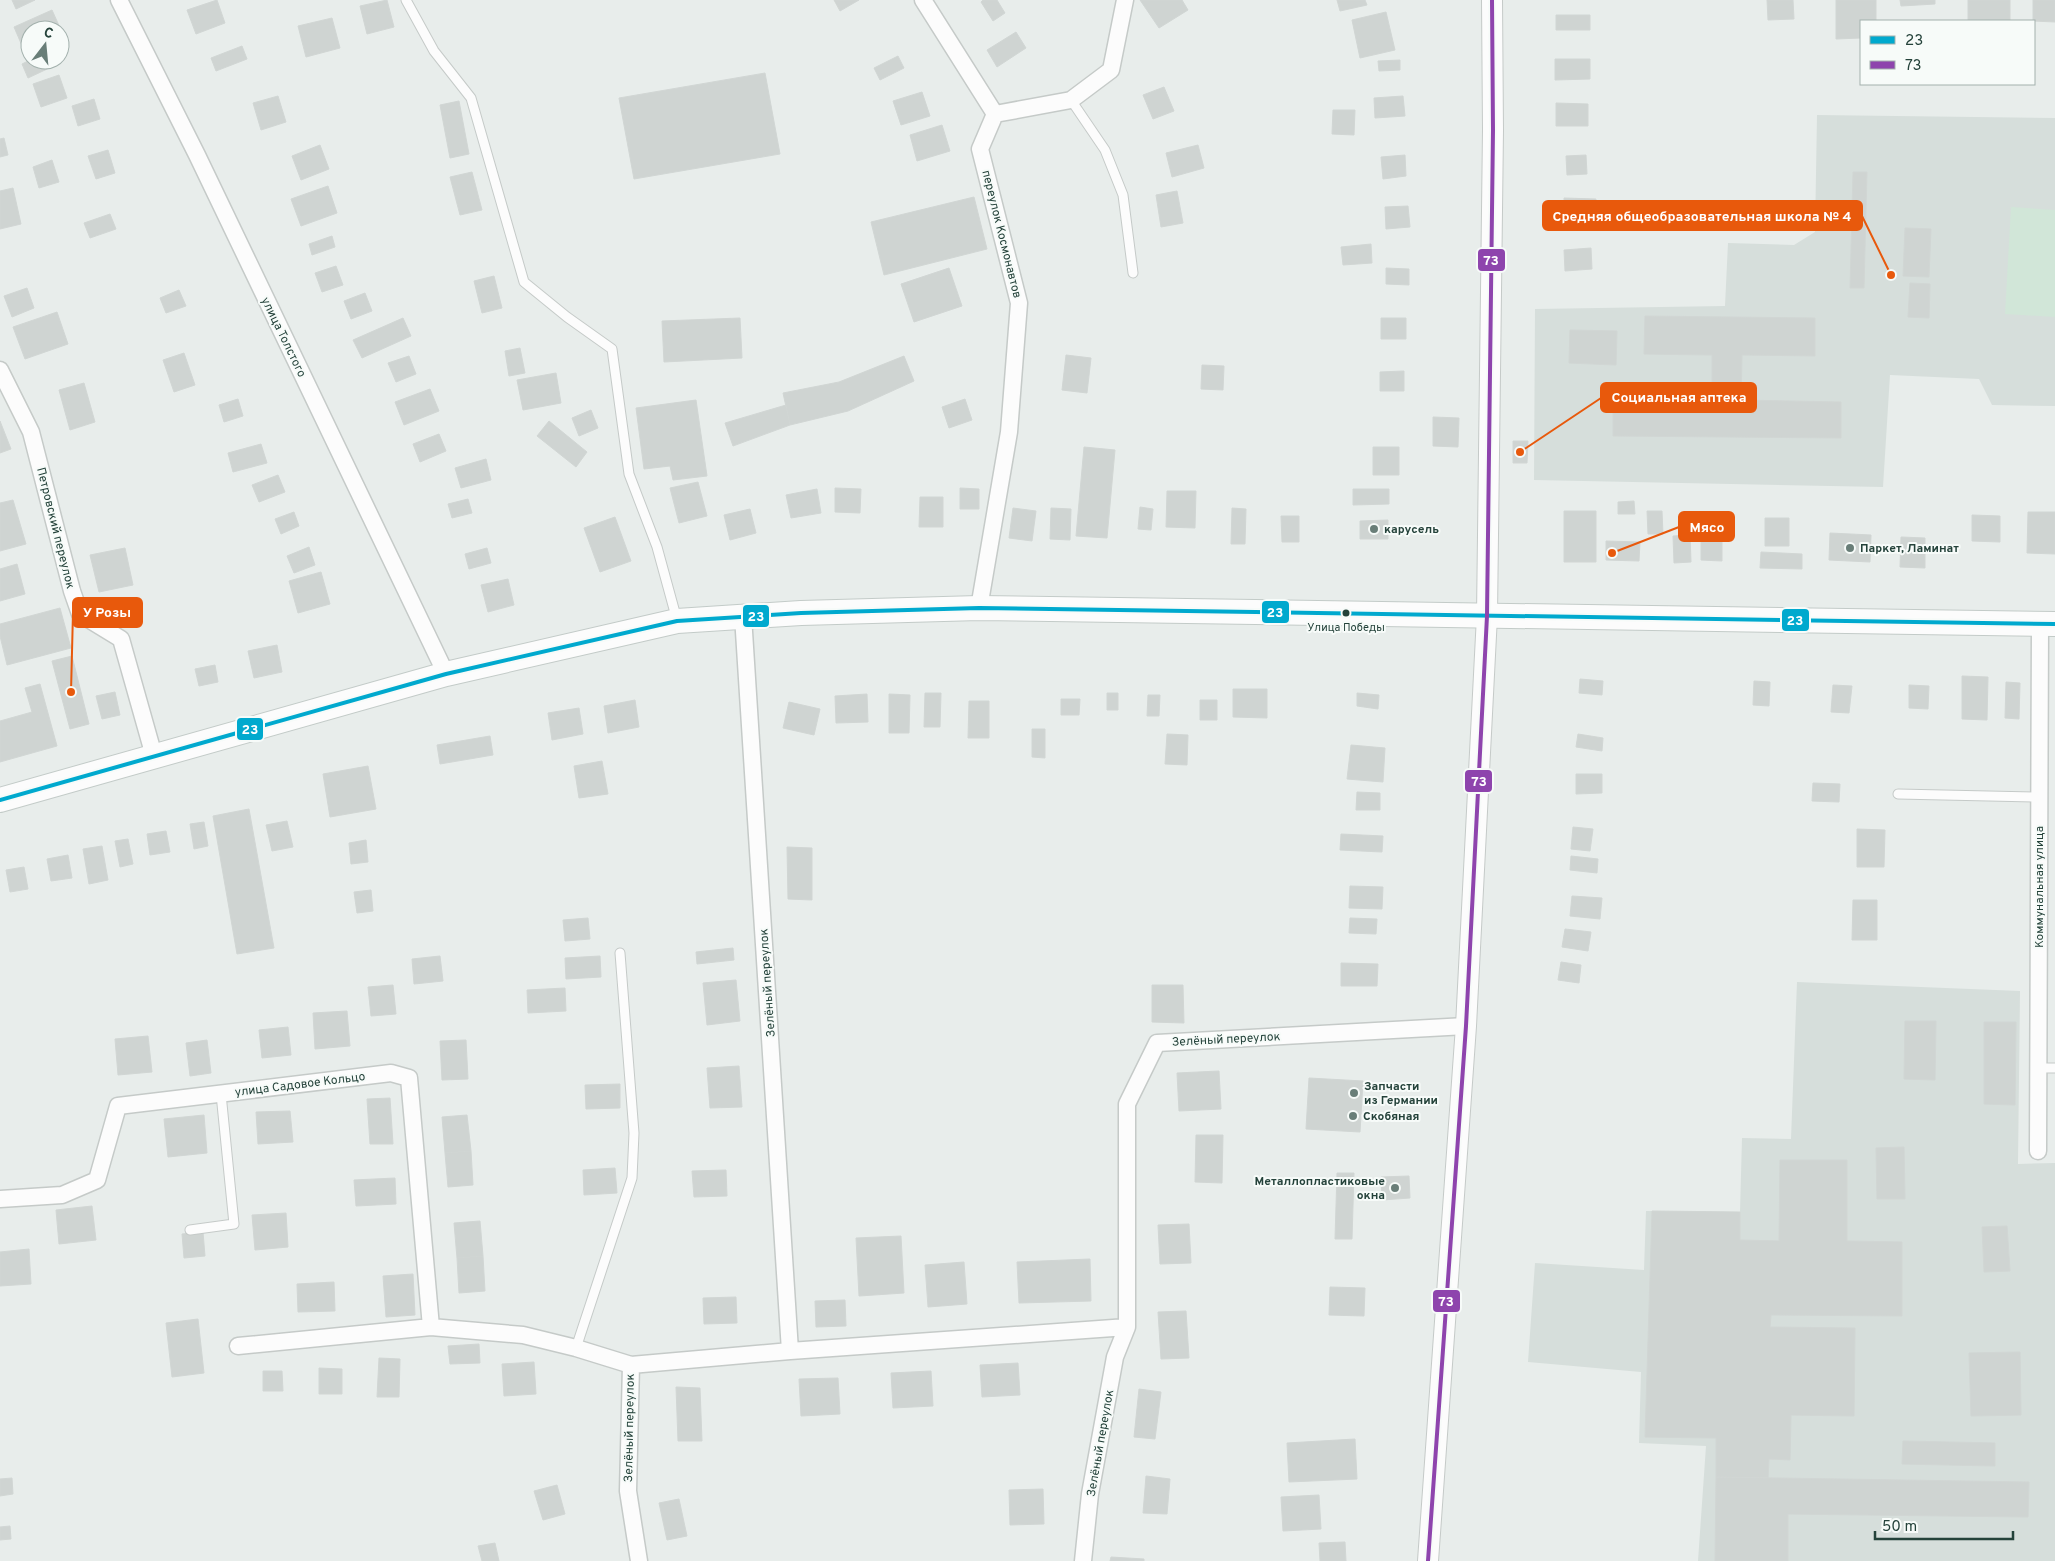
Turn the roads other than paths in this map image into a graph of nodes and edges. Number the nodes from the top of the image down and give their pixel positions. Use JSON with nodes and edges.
{"nodes":[{"id":1,"x":119,"y":0,"type":"edge"},
{"id":2,"x":406,"y":0,"type":"edge"},
{"id":3,"x":923,"y":0,"type":"edge"},
{"id":4,"x":1125,"y":0,"type":"edge"},
{"id":5,"x":1492,"y":0,"type":"edge"},
{"id":6,"x":1071,"y":100,"type":"junction"},
{"id":7,"x":994,"y":114,"type":"junction"},
{"id":8,"x":1133,"y":273,"type":"dead end"},
{"id":9,"x":0,"y":370,"type":"edge"},
{"id":10,"x":979,"y":608,"type":"junction"},
{"id":11,"x":743,"y":616,"type":"junction"},
{"id":12,"x":1487,"y":616,"type":"junction"},
{"id":13,"x":678,"y":622,"type":"junction"},
{"id":14,"x":2047,"y":624,"type":"edge"},
{"id":15,"x":446,"y":674,"type":"junction"},
{"id":16,"x":154,"y":756,"type":"junction"},
{"id":17,"x":1898,"y":794,"type":"dead end"},
{"id":18,"x":2039,"y":797,"type":"junction"},
{"id":19,"x":0,"y":800,"type":"edge"},
{"id":20,"x":620,"y":953,"type":"dead end"},
{"id":21,"x":1466,"y":1026,"type":"junction"},
{"id":22,"x":2047,"y":1068,"type":"edge"},
{"id":23,"x":221,"y":1094,"type":"junction"},
{"id":24,"x":2038,"y":1151,"type":"dead end"},
{"id":25,"x":0,"y":1199,"type":"edge"},
{"id":26,"x":190,"y":1230,"type":"dead end"},
{"id":27,"x":1127,"y":1326,"type":"junction"},
{"id":28,"x":431,"y":1327,"type":"junction"},
{"id":29,"x":238,"y":1346,"type":"dead end"},
{"id":30,"x":576,"y":1348,"type":"junction"},
{"id":31,"x":790,"y":1351,"type":"junction"},
{"id":32,"x":631,"y":1365,"type":"junction"},
{"id":33,"x":639,"y":1561,"type":"edge"},
{"id":34,"x":1083,"y":1561,"type":"edge"},
{"id":35,"x":1428,"y":1561,"type":"edge"}],
"edges":[{"from":1,"to":15,"type":"street","name":"улица Толстого"},
{"from":2,"to":13,"type":"lane"},
{"from":3,"to":7,"type":"street"},
{"from":4,"to":6,"type":"street"},
{"from":5,"to":12,"type":"street"},
{"from":6,"to":7,"type":"street"},
{"from":6,"to":8,"type":"lane"},
{"from":7,"to":10,"type":"street","name":"переулок Космонавтов"},
{"from":9,"to":16,"type":"street","name":"Петровский переулок"},
{"from":10,"to":11,"type":"main road"},
{"from":10,"to":12,"type":"main road"},
{"from":11,"to":13,"type":"main road"},
{"from":11,"to":31,"type":"street","name":"Зелёный переулок"},
{"from":12,"to":14,"type":"main road"},
{"from":12,"to":21,"type":"street"},
{"from":13,"to":15,"type":"main road"},
{"from":14,"to":18,"type":"street","name":"Коммунальная улица"},
{"from":15,"to":16,"type":"main road"},
{"from":16,"to":19,"type":"main road"},
{"from":17,"to":18,"type":"lane"},
{"from":18,"to":22,"type":"street","name":"Коммунальная улица"},
{"from":20,"to":30,"type":"lane"},
{"from":21,"to":27,"type":"street","name":"Зелёный переулок"},
{"from":21,"to":35,"type":"street"},
{"from":22,"to":24,"type":"street","name":"Коммунальная улица"},
{"from":23,"to":25,"type":"street","name":"улица Садовое Кольцо"},
{"from":23,"to":26,"type":"lane"},
{"from":23,"to":28,"type":"street","name":"улица Садовое Кольцо"},
{"from":27,"to":31,"type":"street","name":"Зелёный переулок"},
{"from":27,"to":34,"type":"street","name":"Зелёный переулок"},
{"from":28,"to":29,"type":"street"},
{"from":28,"to":30,"type":"street"},
{"from":30,"to":32,"type":"street"},
{"from":31,"to":32,"type":"street","name":"Зелёный переулок"},
{"from":32,"to":33,"type":"street","name":"Зелёный переулок"}]}
